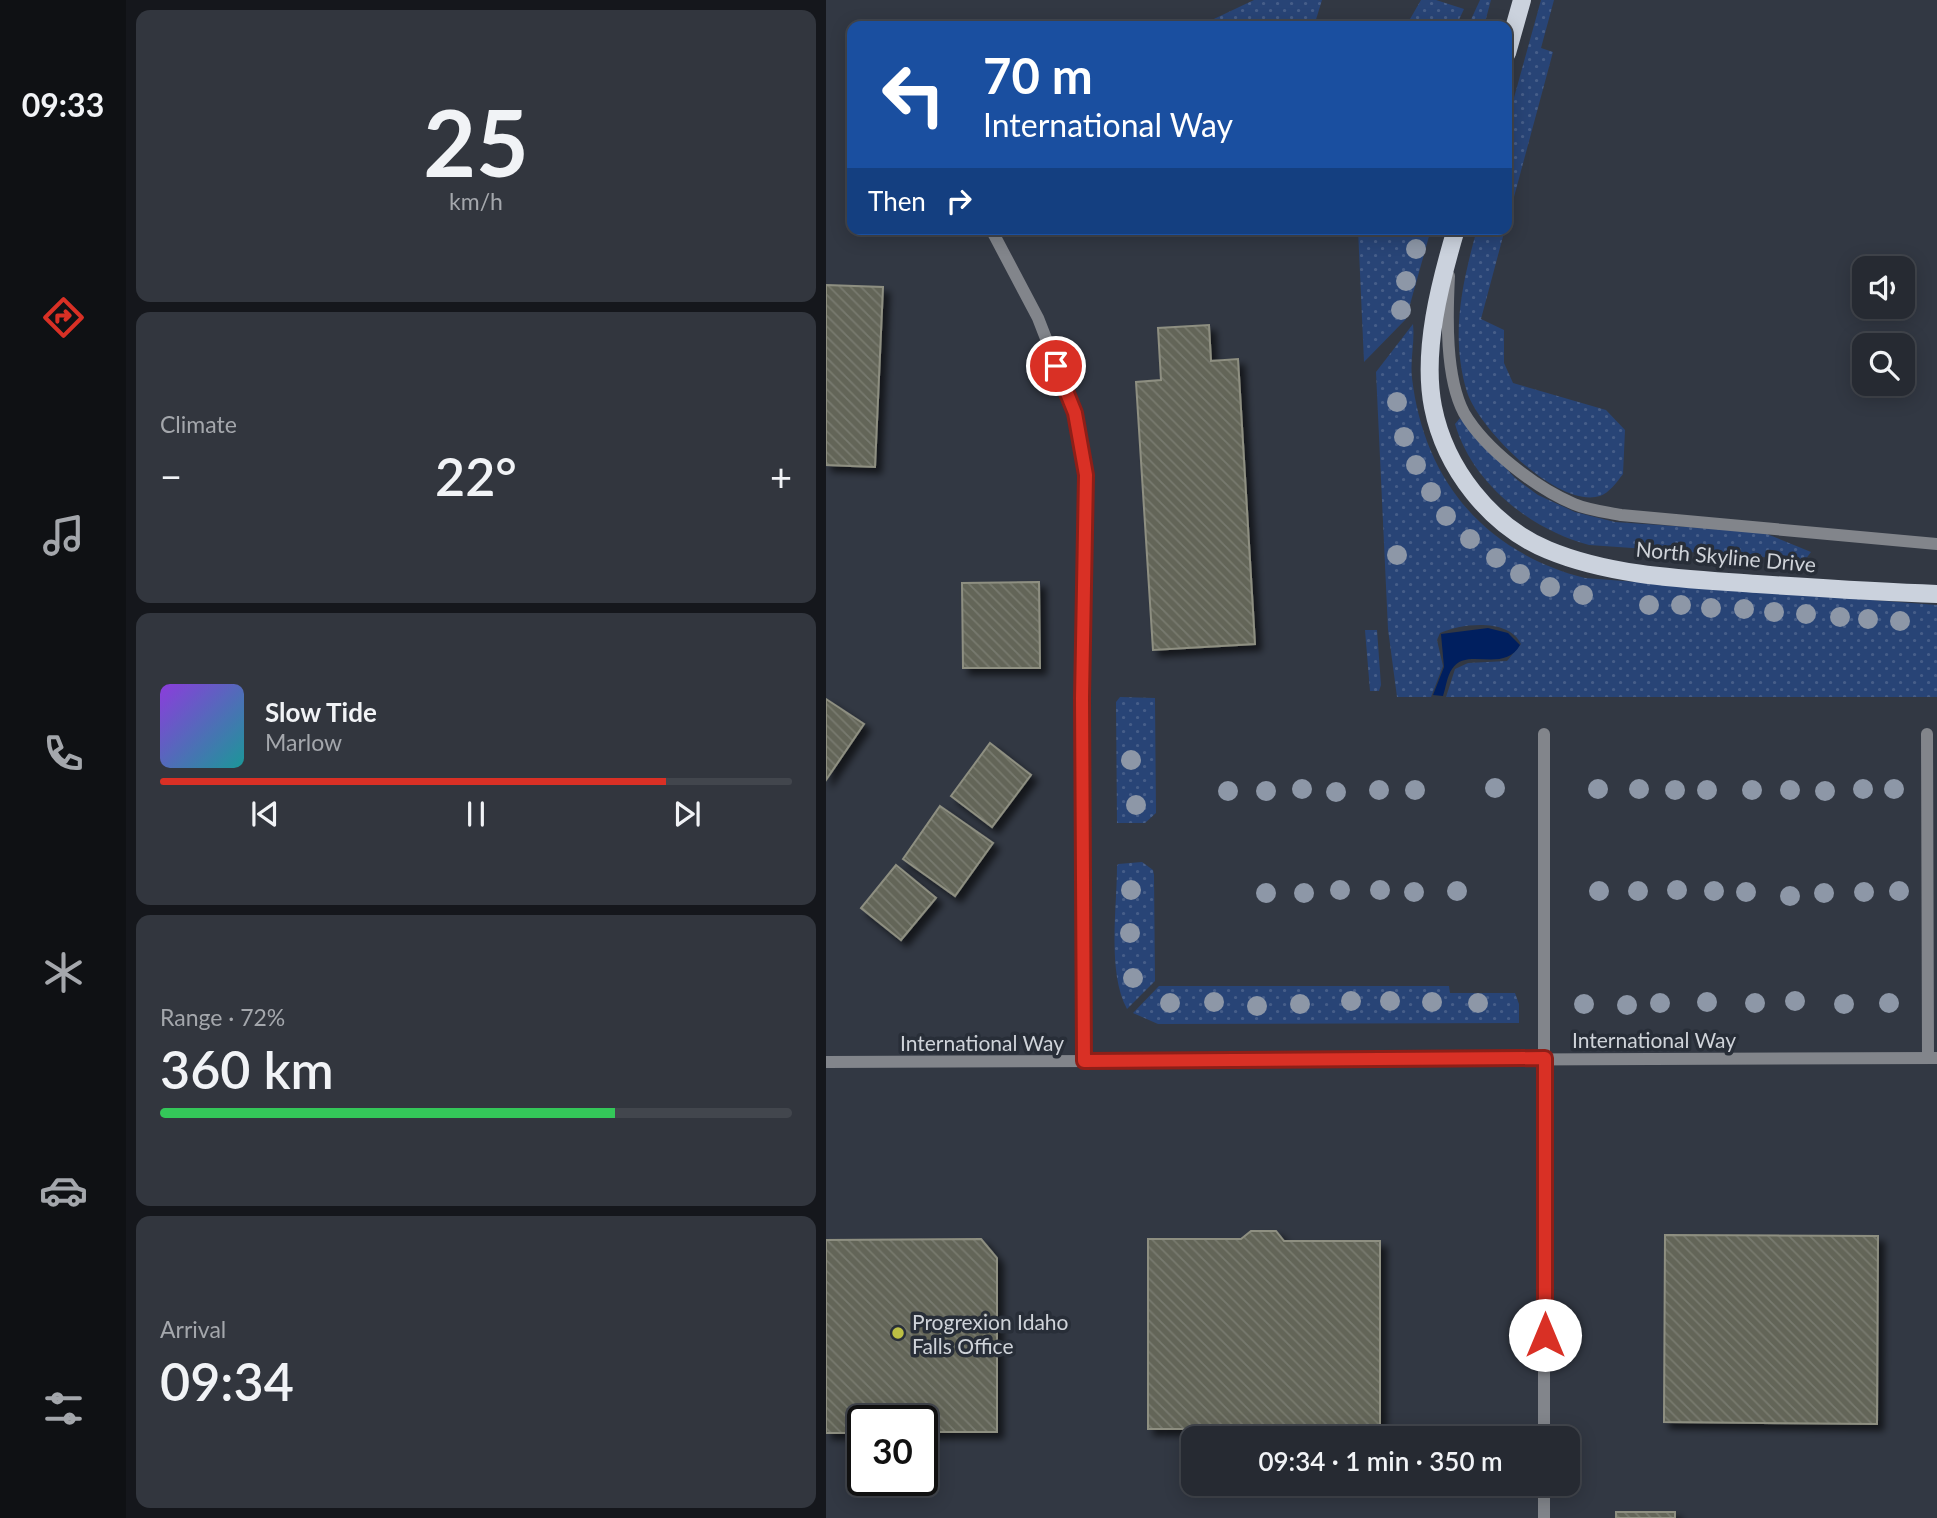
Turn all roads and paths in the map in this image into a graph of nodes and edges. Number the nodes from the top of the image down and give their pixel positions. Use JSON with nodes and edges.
{"nodes":[{"id":1,"x":1522,"y":0,"type":"edge"},
{"id":2,"x":1512,"y":35,"type":"edge"},
{"id":3,"x":994,"y":235,"type":"edge"},
{"id":4,"x":1454,"y":237,"type":"edge"},
{"id":5,"x":1937,"y":544,"type":"edge"},
{"id":6,"x":1937,"y":594,"type":"edge"},
{"id":7,"x":1544,"y":734,"type":"dead end"},
{"id":8,"x":1927,"y":734,"type":"dead end"},
{"id":9,"x":1545,"y":1058,"type":"junction"},
{"id":10,"x":1933,"y":1058,"type":"edge"},
{"id":11,"x":1084,"y":1061,"type":"junction"},
{"id":12,"x":826,"y":1062,"type":"edge"},
{"id":13,"x":1544,"y":1426,"type":"edge"},
{"id":14,"x":1544,"y":1496,"type":"edge"},
{"id":15,"x":1544,"y":1518,"type":"edge"}],
"edges":[{"from":1,"to":2,"type":"main road"},
{"from":3,"to":11,"type":"street"},
{"from":4,"to":5,"type":"street"},
{"from":4,"to":6,"type":"main road","name":"North Skyline Drive"},
{"from":7,"to":9,"type":"street"},
{"from":8,"to":10,"type":"street"},
{"from":9,"to":10,"type":"street","name":"International Way"},
{"from":9,"to":11,"type":"street","name":"International Way"},
{"from":9,"to":13,"type":"street"},
{"from":11,"to":12,"type":"street","name":"International Way"},
{"from":14,"to":15,"type":"street"}]}
